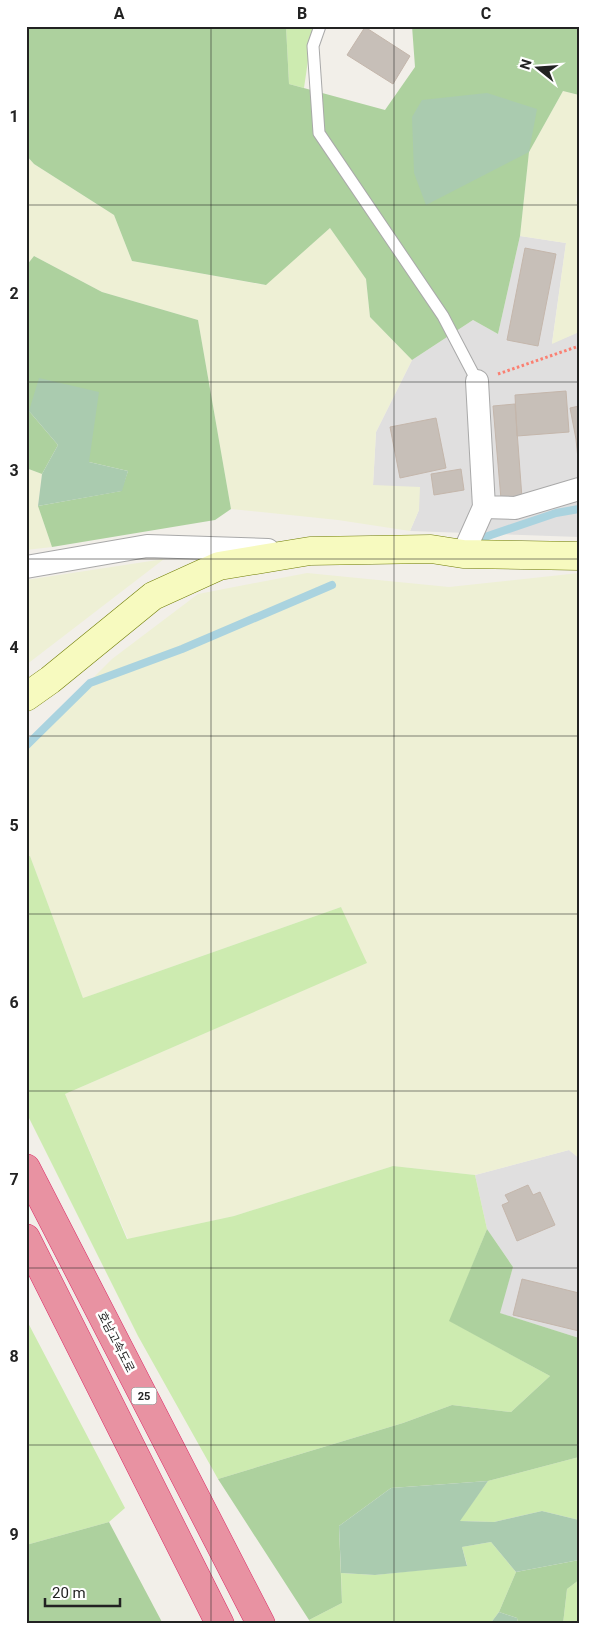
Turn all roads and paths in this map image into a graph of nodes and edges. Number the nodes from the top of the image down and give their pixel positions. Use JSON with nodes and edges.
{"nodes":[{"id":1,"x":320,"y":26,"type":"edge"},
{"id":2,"x":579,"y":346,"type":"edge"},
{"id":3,"x":476,"y":381,"type":"junction"},
{"id":4,"x":579,"y":489,"type":"edge"},
{"id":5,"x":484,"y":507,"type":"junction"},
{"id":6,"x":310,"y":551,"type":"junction"},
{"id":7,"x":463,"y":554,"type":"junction"},
{"id":8,"x":579,"y":556,"type":"edge"},
{"id":9,"x":26,"y":567,"type":"edge"},
{"id":10,"x":26,"y":697,"type":"edge"},
{"id":11,"x":26,"y":1168,"type":"edge"},
{"id":12,"x":26,"y":1238,"type":"edge"},
{"id":13,"x":220,"y":1624,"type":"edge"},
{"id":14,"x":261,"y":1624,"type":"edge"}],
"edges":[{"from":1,"to":3,"type":"lane"},
{"from":2,"to":3,"type":"path"},
{"from":3,"to":5,"type":"street"},
{"from":4,"to":5,"type":"street"},
{"from":5,"to":7,"type":"street"},
{"from":6,"to":7,"type":"street"},
{"from":6,"to":9,"type":"street"},
{"from":6,"to":10,"type":"street"},
{"from":7,"to":8,"type":"street"},
{"from":11,"to":14,"type":"highway","name":"호남고속도로","number":"25"},
{"from":12,"to":13,"type":"highway"}]}
